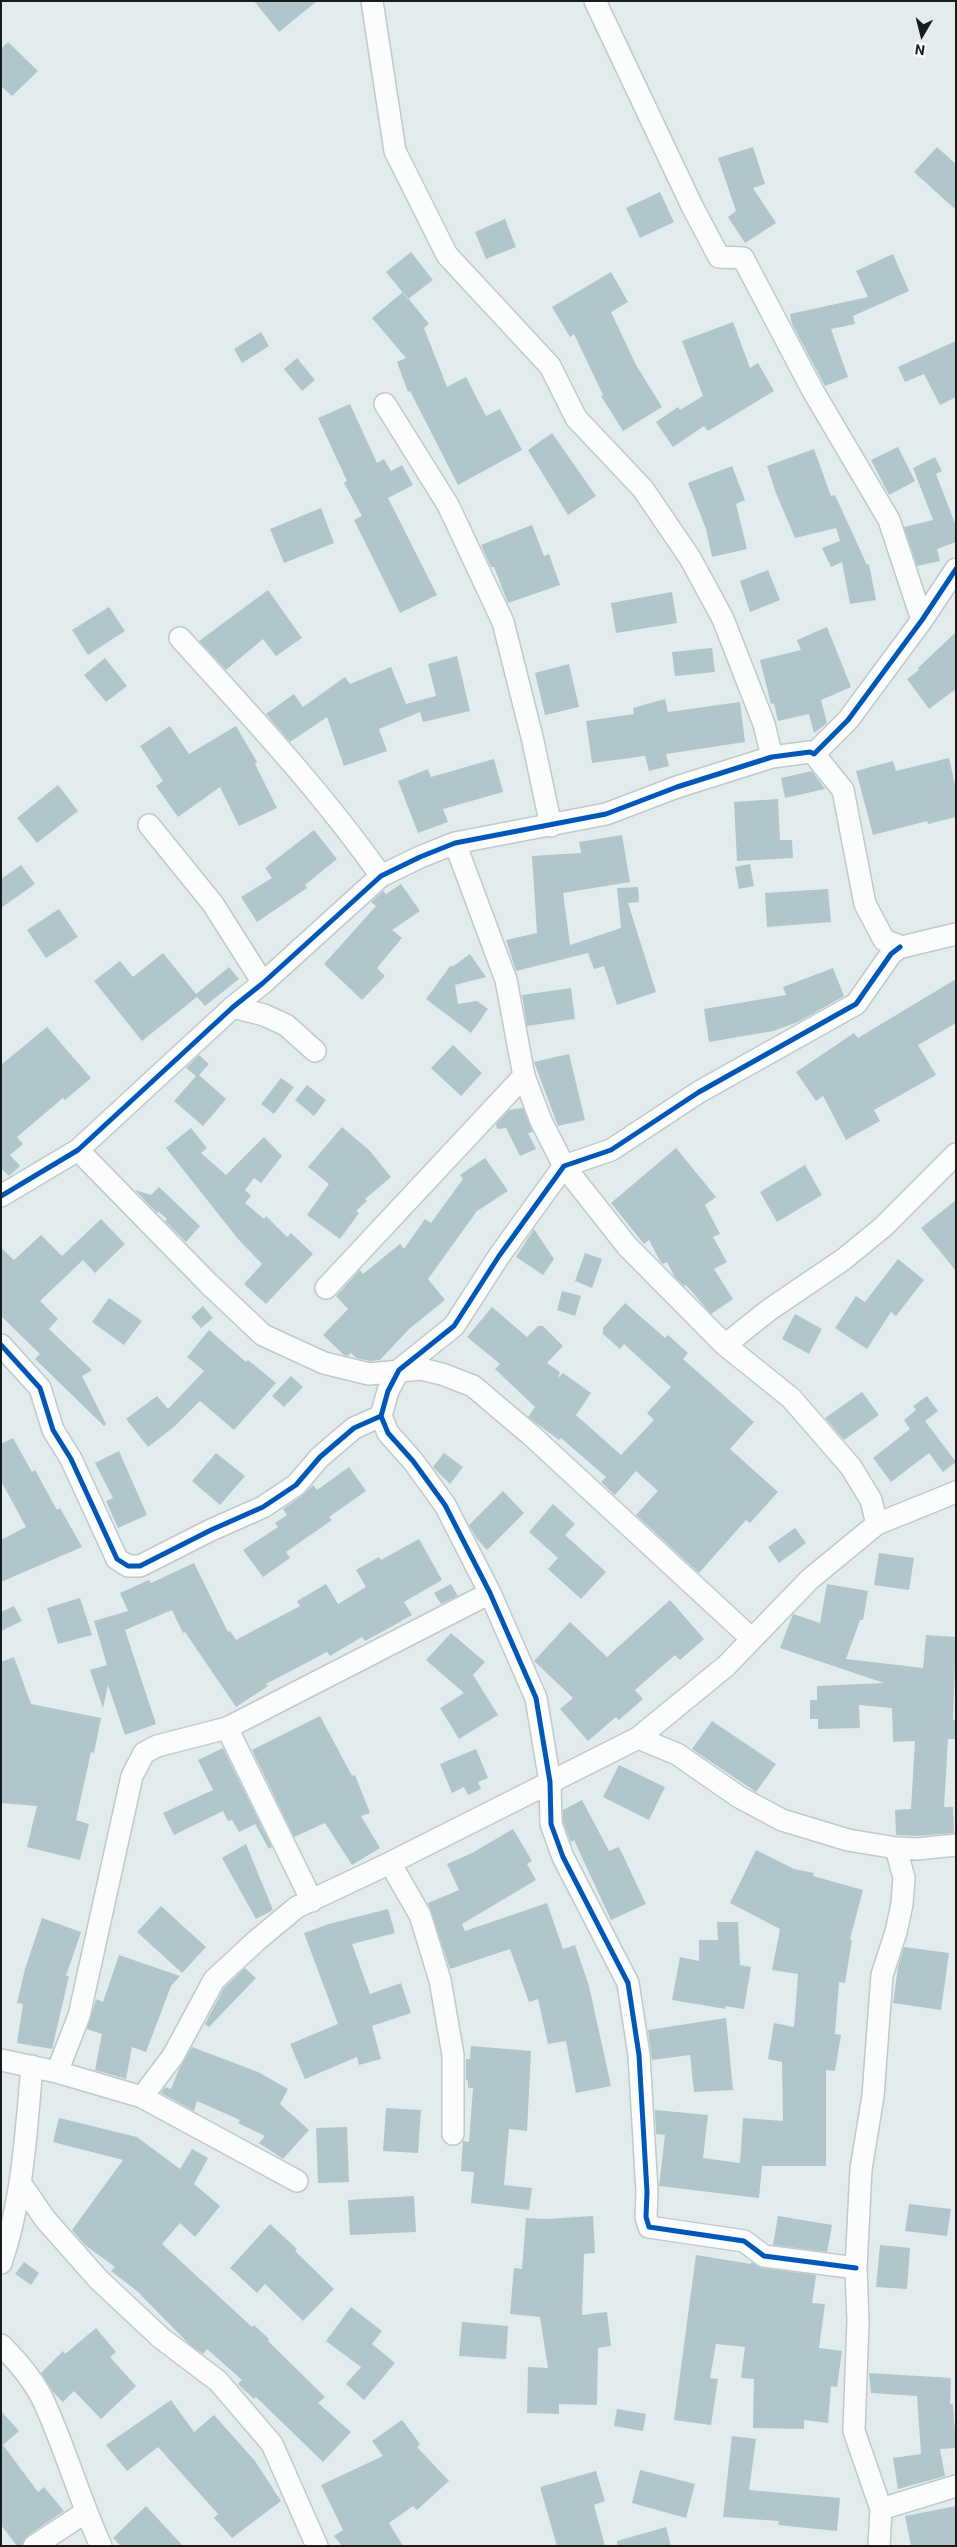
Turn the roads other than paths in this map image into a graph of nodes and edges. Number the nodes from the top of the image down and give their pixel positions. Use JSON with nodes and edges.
{"nodes":[{"id":1,"x":372,"y":1,"type":"edge"},
{"id":2,"x":595,"y":1,"type":"edge"},
{"id":3,"x":385,"y":404,"type":"dead end"},
{"id":4,"x":956,"y":569,"type":"edge"},
{"id":5,"x":922,"y":620,"type":"junction"},
{"id":6,"x":180,"y":638,"type":"dead end"},
{"id":7,"x":814,"y":754,"type":"junction"},
{"id":8,"x":772,"y":758,"type":"junction"},
{"id":9,"x":149,"y":825,"type":"dead end"},
{"id":10,"x":551,"y":826,"type":"junction"},
{"id":11,"x":455,"y":843,"type":"junction"},
{"id":12,"x":380,"y":876,"type":"junction"},
{"id":13,"x":956,"y":934,"type":"edge"},
{"id":14,"x":900,"y":946,"type":"junction"},
{"id":15,"x":263,"y":983,"type":"junction"},
{"id":16,"x":233,"y":1007,"type":"junction"},
{"id":17,"x":315,"y":1051,"type":"dead end"},
{"id":18,"x":524,"y":1076,"type":"junction"},
{"id":19,"x":78,"y":1150,"type":"junction"},
{"id":20,"x":956,"y":1154,"type":"edge"},
{"id":21,"x":564,"y":1166,"type":"junction"},
{"id":22,"x":1,"y":1196,"type":"edge"},
{"id":23,"x":326,"y":1288,"type":"dead end"},
{"id":24,"x":725,"y":1344,"type":"junction"},
{"id":25,"x":1,"y":1345,"type":"edge"},
{"id":26,"x":399,"y":1370,"type":"junction"},
{"id":27,"x":381,"y":1416,"type":"junction"},
{"id":28,"x":955,"y":1494,"type":"edge"},
{"id":29,"x":877,"y":1524,"type":"junction"},
{"id":30,"x":490,"y":1593,"type":"junction"},
{"id":31,"x":752,"y":1639,"type":"junction"},
{"id":32,"x":227,"y":1728,"type":"junction"},
{"id":33,"x":638,"y":1738,"type":"junction"},
{"id":34,"x":550,"y":1782,"type":"junction"},
{"id":35,"x":956,"y":1845,"type":"edge"},
{"id":36,"x":896,"y":1848,"type":"junction"},
{"id":37,"x":390,"y":1863,"type":"junction"},
{"id":38,"x":312,"y":1901,"type":"junction"},
{"id":39,"x":1,"y":2060,"type":"edge"},
{"id":40,"x":32,"y":2066,"type":"junction"},
{"id":41,"x":57,"y":2072,"type":"junction"},
{"id":42,"x":142,"y":2097,"type":"junction"},
{"id":43,"x":453,"y":2134,"type":"dead end"},
{"id":44,"x":297,"y":2181,"type":"dead end"},
{"id":45,"x":21,"y":2184,"type":"junction"},
{"id":46,"x":1,"y":2263,"type":"edge"},
{"id":47,"x":856,"y":2268,"type":"junction"},
{"id":48,"x":1,"y":2345,"type":"edge"},
{"id":49,"x":956,"y":2486,"type":"edge"},
{"id":50,"x":881,"y":2509,"type":"junction"},
{"id":51,"x":86,"y":2512,"type":"junction"},
{"id":52,"x":34,"y":2546,"type":"edge"},
{"id":53,"x":101,"y":2546,"type":"edge"},
{"id":54,"x":317,"y":2546,"type":"edge"},
{"id":55,"x":879,"y":2546,"type":"edge"}],
"edges":[{"from":1,"to":8,"type":"street"},
{"from":2,"to":5,"type":"street"},
{"from":3,"to":10,"type":"street"},
{"from":4,"to":5,"type":"street"},
{"from":5,"to":7,"type":"street"},
{"from":6,"to":12,"type":"street"},
{"from":7,"to":8,"type":"street"},
{"from":7,"to":14,"type":"street"},
{"from":8,"to":10,"type":"street"},
{"from":9,"to":15,"type":"street"},
{"from":10,"to":11,"type":"street"},
{"from":11,"to":12,"type":"street"},
{"from":11,"to":18,"type":"street"},
{"from":12,"to":15,"type":"street"},
{"from":13,"to":14,"type":"street"},
{"from":14,"to":21,"type":"street"},
{"from":15,"to":16,"type":"street"},
{"from":16,"to":17,"type":"street"},
{"from":16,"to":19,"type":"street"},
{"from":18,"to":21,"type":"street"},
{"from":18,"to":23,"type":"street"},
{"from":19,"to":22,"type":"street"},
{"from":19,"to":26,"type":"street"},
{"from":20,"to":24,"type":"street"},
{"from":21,"to":24,"type":"street"},
{"from":21,"to":26,"type":"street"},
{"from":24,"to":29,"type":"street"},
{"from":25,"to":27,"type":"street"},
{"from":26,"to":27,"type":"street"},
{"from":26,"to":31,"type":"street"},
{"from":27,"to":30,"type":"street"},
{"from":28,"to":29,"type":"street"},
{"from":29,"to":31,"type":"street"},
{"from":30,"to":32,"type":"street"},
{"from":30,"to":34,"type":"street"},
{"from":31,"to":33,"type":"street"},
{"from":32,"to":38,"type":"street"},
{"from":32,"to":41,"type":"street"},
{"from":33,"to":34,"type":"street"},
{"from":33,"to":36,"type":"street"},
{"from":34,"to":37,"type":"street"},
{"from":34,"to":47,"type":"street"},
{"from":35,"to":36,"type":"street"},
{"from":36,"to":47,"type":"street"},
{"from":37,"to":38,"type":"street"},
{"from":37,"to":43,"type":"street"},
{"from":38,"to":42,"type":"street"},
{"from":39,"to":40,"type":"street"},
{"from":40,"to":41,"type":"street"},
{"from":40,"to":45,"type":"street"},
{"from":41,"to":42,"type":"street"},
{"from":42,"to":44,"type":"street"},
{"from":45,"to":46,"type":"street"},
{"from":45,"to":54,"type":"street"},
{"from":47,"to":50,"type":"street"},
{"from":48,"to":51,"type":"street"},
{"from":49,"to":50,"type":"street"},
{"from":50,"to":55,"type":"street"},
{"from":51,"to":52,"type":"street"},
{"from":51,"to":53,"type":"street"}]}
